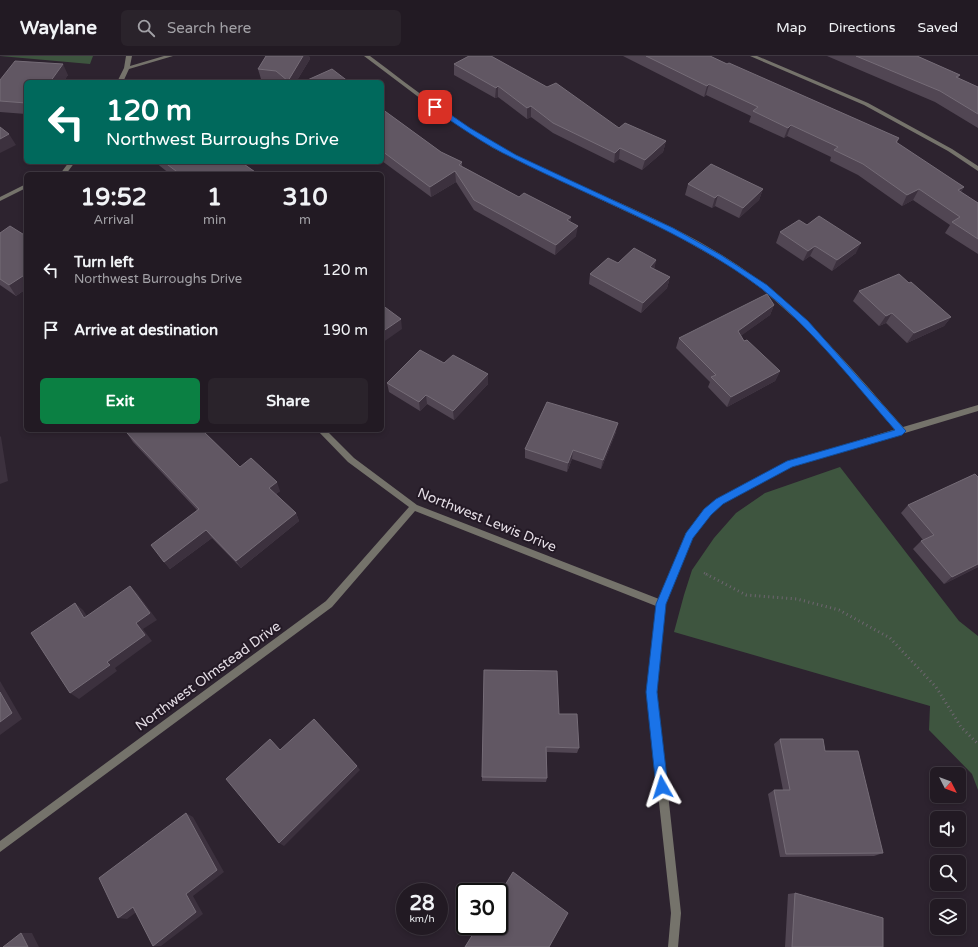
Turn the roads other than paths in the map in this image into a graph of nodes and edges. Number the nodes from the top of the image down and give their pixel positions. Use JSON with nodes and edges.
{"nodes":[{"id":1,"x":129,"y":56,"type":"edge"},
{"id":2,"x":170,"y":56,"type":"edge"},
{"id":3,"x":367,"y":56,"type":"edge"},
{"id":4,"x":753,"y":56,"type":"edge"},
{"id":5,"x":126,"y":68,"type":"junction"},
{"id":6,"x":121,"y":80,"type":"edge"},
{"id":7,"x":978,"y":169,"type":"edge"},
{"id":8,"x":24,"y":187,"type":"edge"},
{"id":9,"x":0,"y":199,"type":"edge"},
{"id":10,"x":978,"y":408,"type":"edge"},
{"id":11,"x":902,"y":431,"type":"junction"},
{"id":12,"x":323,"y":432,"type":"edge"},
{"id":13,"x":414,"y":507,"type":"junction"},
{"id":14,"x":661,"y":604,"type":"junction"},
{"id":15,"x":0,"y":847,"type":"edge"},
{"id":16,"x":673,"y":947,"type":"edge"}],
"edges":[{"from":1,"to":5,"type":"street"},
{"from":2,"to":5,"type":"street"},
{"from":3,"to":11,"type":"street"},
{"from":4,"to":7,"type":"street"},
{"from":5,"to":6,"type":"street"},
{"from":8,"to":9,"type":"street"},
{"from":10,"to":11,"type":"street"},
{"from":11,"to":14,"type":"street"},
{"from":12,"to":13,"type":"street","name":"Northwest Lewis Drive"},
{"from":13,"to":14,"type":"street","name":"Northwest Lewis Drive"},
{"from":13,"to":15,"type":"street","name":"Northwest Olmstead Drive"},
{"from":14,"to":16,"type":"street"}]}
